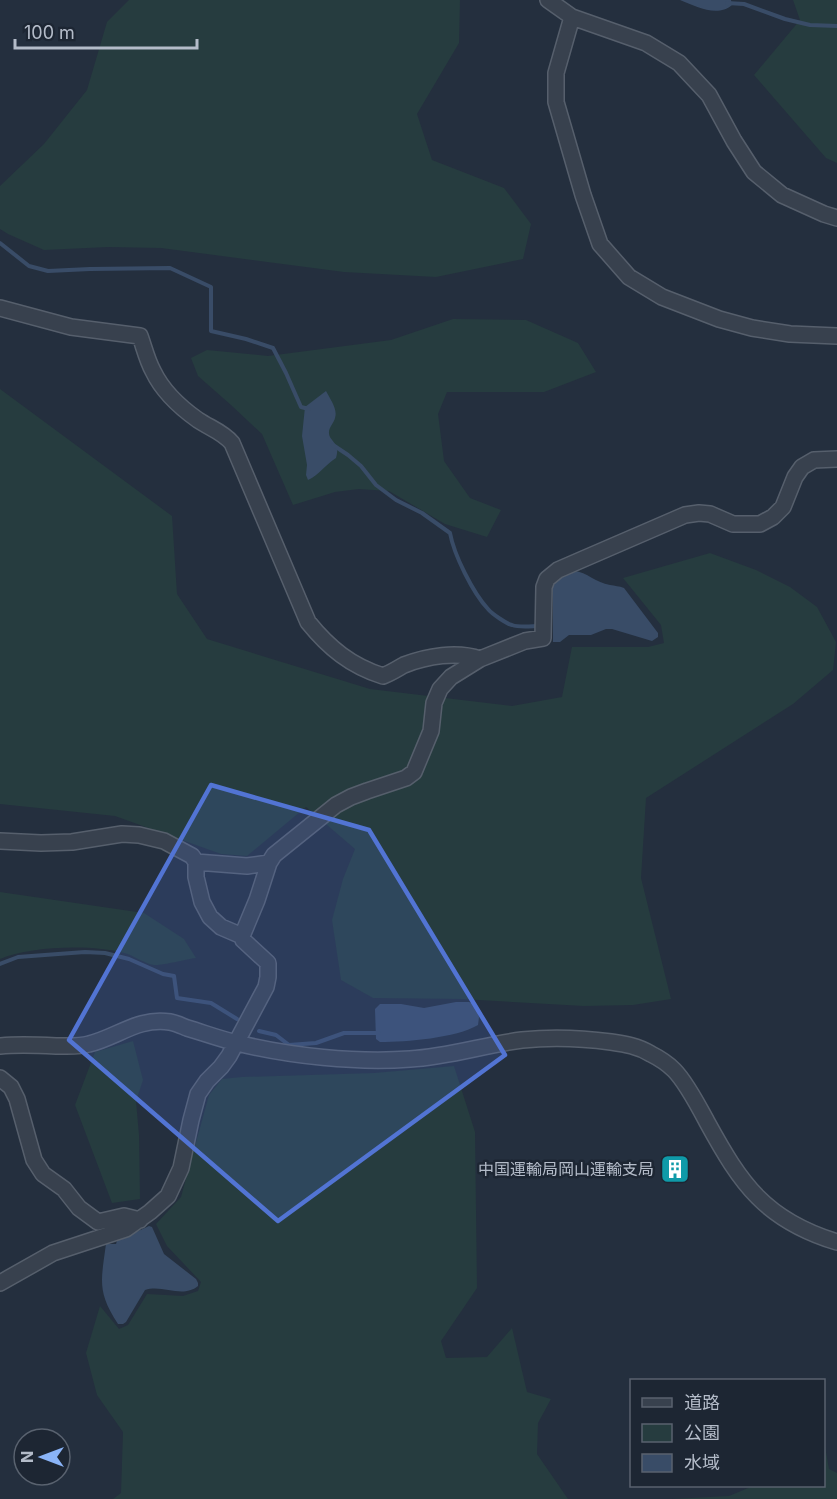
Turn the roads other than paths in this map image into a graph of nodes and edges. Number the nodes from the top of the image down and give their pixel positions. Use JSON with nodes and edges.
{"nodes":[{"id":1,"x":548,"y":0,"type":"edge"},
{"id":2,"x":572,"y":17,"type":"junction"},
{"id":3,"x":837,"y":218,"type":"edge"},
{"id":4,"x":0,"y":308,"type":"edge"},
{"id":5,"x":837,"y":336,"type":"edge"},
{"id":6,"x":837,"y":459,"type":"edge"},
{"id":7,"x":480,"y":659,"type":"junction"},
{"id":8,"x":0,"y":840,"type":"edge"},
{"id":9,"x":196,"y":862,"type":"junction"},
{"id":10,"x":268,"y":863,"type":"junction"},
{"id":11,"x":242,"y":936,"type":"junction"},
{"id":12,"x":235,"y":1043,"type":"junction"},
{"id":13,"x":0,"y":1046,"type":"edge"},
{"id":14,"x":0,"y":1078,"type":"edge"},
{"id":15,"x":140,"y":1220,"type":"junction"},
{"id":16,"x":837,"y":1242,"type":"edge"},
{"id":17,"x":0,"y":1283,"type":"edge"}],
"edges":[{"from":1,"to":2,"type":"street"},
{"from":2,"to":3,"type":"street"},
{"from":2,"to":5,"type":"street"},
{"from":4,"to":7,"type":"street"},
{"from":6,"to":7,"type":"street"},
{"from":7,"to":10,"type":"street"},
{"from":8,"to":9,"type":"street"},
{"from":9,"to":10,"type":"street"},
{"from":9,"to":11,"type":"street"},
{"from":10,"to":11,"type":"street"},
{"from":11,"to":12,"type":"street"},
{"from":12,"to":13,"type":"street"},
{"from":12,"to":15,"type":"street"},
{"from":12,"to":16,"type":"street"},
{"from":14,"to":15,"type":"street"},
{"from":15,"to":17,"type":"street"}]}
